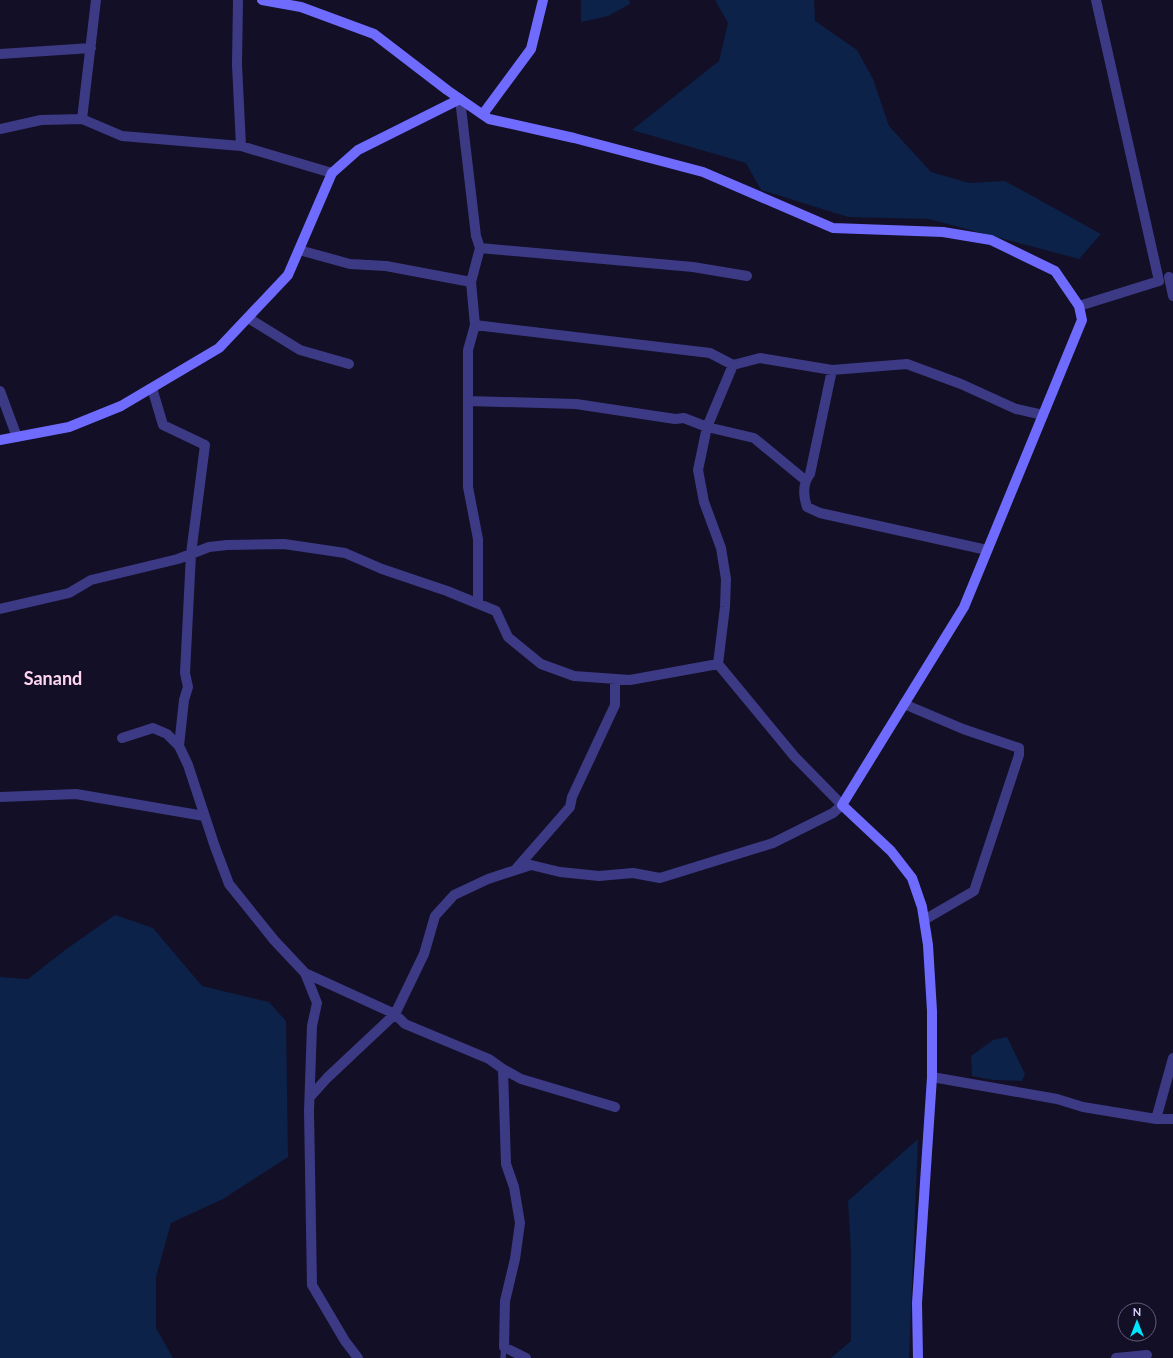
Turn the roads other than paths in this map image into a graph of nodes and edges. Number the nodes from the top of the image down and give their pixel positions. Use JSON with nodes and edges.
{"nodes":[{"id":1,"x":96,"y":0,"type":"edge"},
{"id":2,"x":238,"y":0,"type":"edge"},
{"id":3,"x":262,"y":0,"type":"edge"},
{"id":4,"x":543,"y":0,"type":"edge"},
{"id":5,"x":1096,"y":0,"type":"edge"},
{"id":6,"x":91,"y":48,"type":"junction"},
{"id":7,"x":0,"y":54,"type":"edge"},
{"id":8,"x":460,"y":99,"type":"junction"},
{"id":9,"x":483,"y":114,"type":"junction"},
{"id":10,"x":82,"y":119,"type":"junction"},
{"id":11,"x":0,"y":129,"type":"edge"},
{"id":12,"x":241,"y":146,"type":"junction"},
{"id":13,"x":332,"y":173,"type":"junction"},
{"id":14,"x":480,"y":248,"type":"junction"},
{"id":15,"x":299,"y":250,"type":"junction"},
{"id":16,"x":747,"y":276,"type":"dead end"},
{"id":17,"x":1171,"y":277,"type":"edge"},
{"id":18,"x":1159,"y":281,"type":"junction"},
{"id":19,"x":472,"y":282,"type":"junction"},
{"id":20,"x":1173,"y":296,"type":"edge"},
{"id":21,"x":1079,"y":306,"type":"junction"},
{"id":22,"x":248,"y":318,"type":"junction"},
{"id":23,"x":475,"y":325,"type":"junction"},
{"id":24,"x":349,"y":364,"type":"dead end"},
{"id":25,"x":733,"y":364,"type":"junction"},
{"id":26,"x":832,"y":370,"type":"junction"},
{"id":27,"x":152,"y":388,"type":"junction"},
{"id":28,"x":0,"y":391,"type":"edge"},
{"id":29,"x":468,"y":401,"type":"junction"},
{"id":30,"x":1043,"y":415,"type":"junction"},
{"id":31,"x":707,"y":427,"type":"junction"},
{"id":32,"x":17,"y":437,"type":"junction"},
{"id":33,"x":0,"y":440,"type":"edge"},
{"id":34,"x":804,"y":480,"type":"junction"},
{"id":35,"x":987,"y":550,"type":"junction"},
{"id":36,"x":191,"y":554,"type":"junction"},
{"id":37,"x":478,"y":604,"type":"junction"},
{"id":38,"x":0,"y":609,"type":"edge"},
{"id":39,"x":718,"y":664,"type":"junction"},
{"id":40,"x":615,"y":679,"type":"junction"},
{"id":41,"x":904,"y":704,"type":"junction"},
{"id":42,"x":122,"y":738,"type":"dead end"},
{"id":43,"x":179,"y":746,"type":"junction"},
{"id":44,"x":0,"y":797,"type":"edge"},
{"id":45,"x":842,"y":805,"type":"junction"},
{"id":46,"x":204,"y":816,"type":"junction"},
{"id":47,"x":515,"y":870,"type":"junction"},
{"id":48,"x":924,"y":920,"type":"junction"},
{"id":49,"x":305,"y":973,"type":"junction"},
{"id":50,"x":395,"y":1014,"type":"junction"},
{"id":51,"x":1173,"y":1058,"type":"edge"},
{"id":52,"x":503,"y":1069,"type":"junction"},
{"id":53,"x":932,"y":1077,"type":"junction"},
{"id":54,"x":310,"y":1098,"type":"junction"},
{"id":55,"x":615,"y":1107,"type":"dead end"},
{"id":56,"x":1156,"y":1119,"type":"junction"},
{"id":57,"x":1173,"y":1119,"type":"edge"},
{"id":58,"x":504,"y":1346,"type":"junction"},
{"id":59,"x":1147,"y":1355,"type":"dead end"},
{"id":60,"x":358,"y":1358,"type":"edge"},
{"id":61,"x":502,"y":1358,"type":"edge"},
{"id":62,"x":526,"y":1358,"type":"edge"},
{"id":63,"x":918,"y":1358,"type":"edge"},
{"id":64,"x":1116,"y":1358,"type":"edge"}],
"edges":[{"from":1,"to":6,"type":"street"},
{"from":2,"to":12,"type":"street"},
{"from":3,"to":8,"type":"street"},
{"from":4,"to":9,"type":"street"},
{"from":5,"to":18,"type":"street"},
{"from":6,"to":7,"type":"street"},
{"from":6,"to":10,"type":"street"},
{"from":8,"to":9,"type":"street"},
{"from":8,"to":13,"type":"street"},
{"from":8,"to":14,"type":"street"},
{"from":9,"to":21,"type":"street"},
{"from":10,"to":11,"type":"street"},
{"from":10,"to":12,"type":"street"},
{"from":12,"to":13,"type":"street"},
{"from":13,"to":15,"type":"street"},
{"from":14,"to":16,"type":"street"},
{"from":14,"to":19,"type":"street"},
{"from":15,"to":19,"type":"street"},
{"from":15,"to":22,"type":"street"},
{"from":17,"to":18,"type":"street"},
{"from":17,"to":20,"type":"street"},
{"from":18,"to":21,"type":"street"},
{"from":19,"to":23,"type":"street"},
{"from":21,"to":30,"type":"street"},
{"from":22,"to":24,"type":"street"},
{"from":22,"to":27,"type":"street"},
{"from":23,"to":25,"type":"street"},
{"from":23,"to":29,"type":"street"},
{"from":25,"to":26,"type":"street"},
{"from":25,"to":31,"type":"street"},
{"from":26,"to":30,"type":"street"},
{"from":26,"to":34,"type":"street"},
{"from":27,"to":32,"type":"street"},
{"from":27,"to":36,"type":"street"},
{"from":28,"to":32,"type":"street"},
{"from":29,"to":31,"type":"street"},
{"from":29,"to":37,"type":"street"},
{"from":30,"to":35,"type":"street"},
{"from":31,"to":34,"type":"street"},
{"from":31,"to":39,"type":"street"},
{"from":32,"to":33,"type":"street"},
{"from":34,"to":35,"type":"street"},
{"from":35,"to":41,"type":"street"},
{"from":36,"to":37,"type":"street"},
{"from":36,"to":38,"type":"street"},
{"from":36,"to":43,"type":"street"},
{"from":37,"to":40,"type":"street"},
{"from":39,"to":40,"type":"street"},
{"from":39,"to":45,"type":"street"},
{"from":40,"to":47,"type":"street"},
{"from":41,"to":45,"type":"street"},
{"from":41,"to":48,"type":"street"},
{"from":42,"to":43,"type":"street"},
{"from":43,"to":46,"type":"street"},
{"from":44,"to":46,"type":"street"},
{"from":45,"to":47,"type":"street"},
{"from":45,"to":48,"type":"street"},
{"from":46,"to":49,"type":"street"},
{"from":47,"to":50,"type":"street"},
{"from":48,"to":53,"type":"street"},
{"from":49,"to":50,"type":"street"},
{"from":49,"to":54,"type":"street"},
{"from":50,"to":52,"type":"street"},
{"from":50,"to":54,"type":"street"},
{"from":51,"to":56,"type":"street"},
{"from":52,"to":55,"type":"street"},
{"from":52,"to":58,"type":"street"},
{"from":53,"to":56,"type":"street"},
{"from":53,"to":63,"type":"street"},
{"from":54,"to":60,"type":"street"},
{"from":56,"to":57,"type":"street"},
{"from":58,"to":61,"type":"lane"},
{"from":58,"to":62,"type":"street"},
{"from":59,"to":64,"type":"street"}]}
